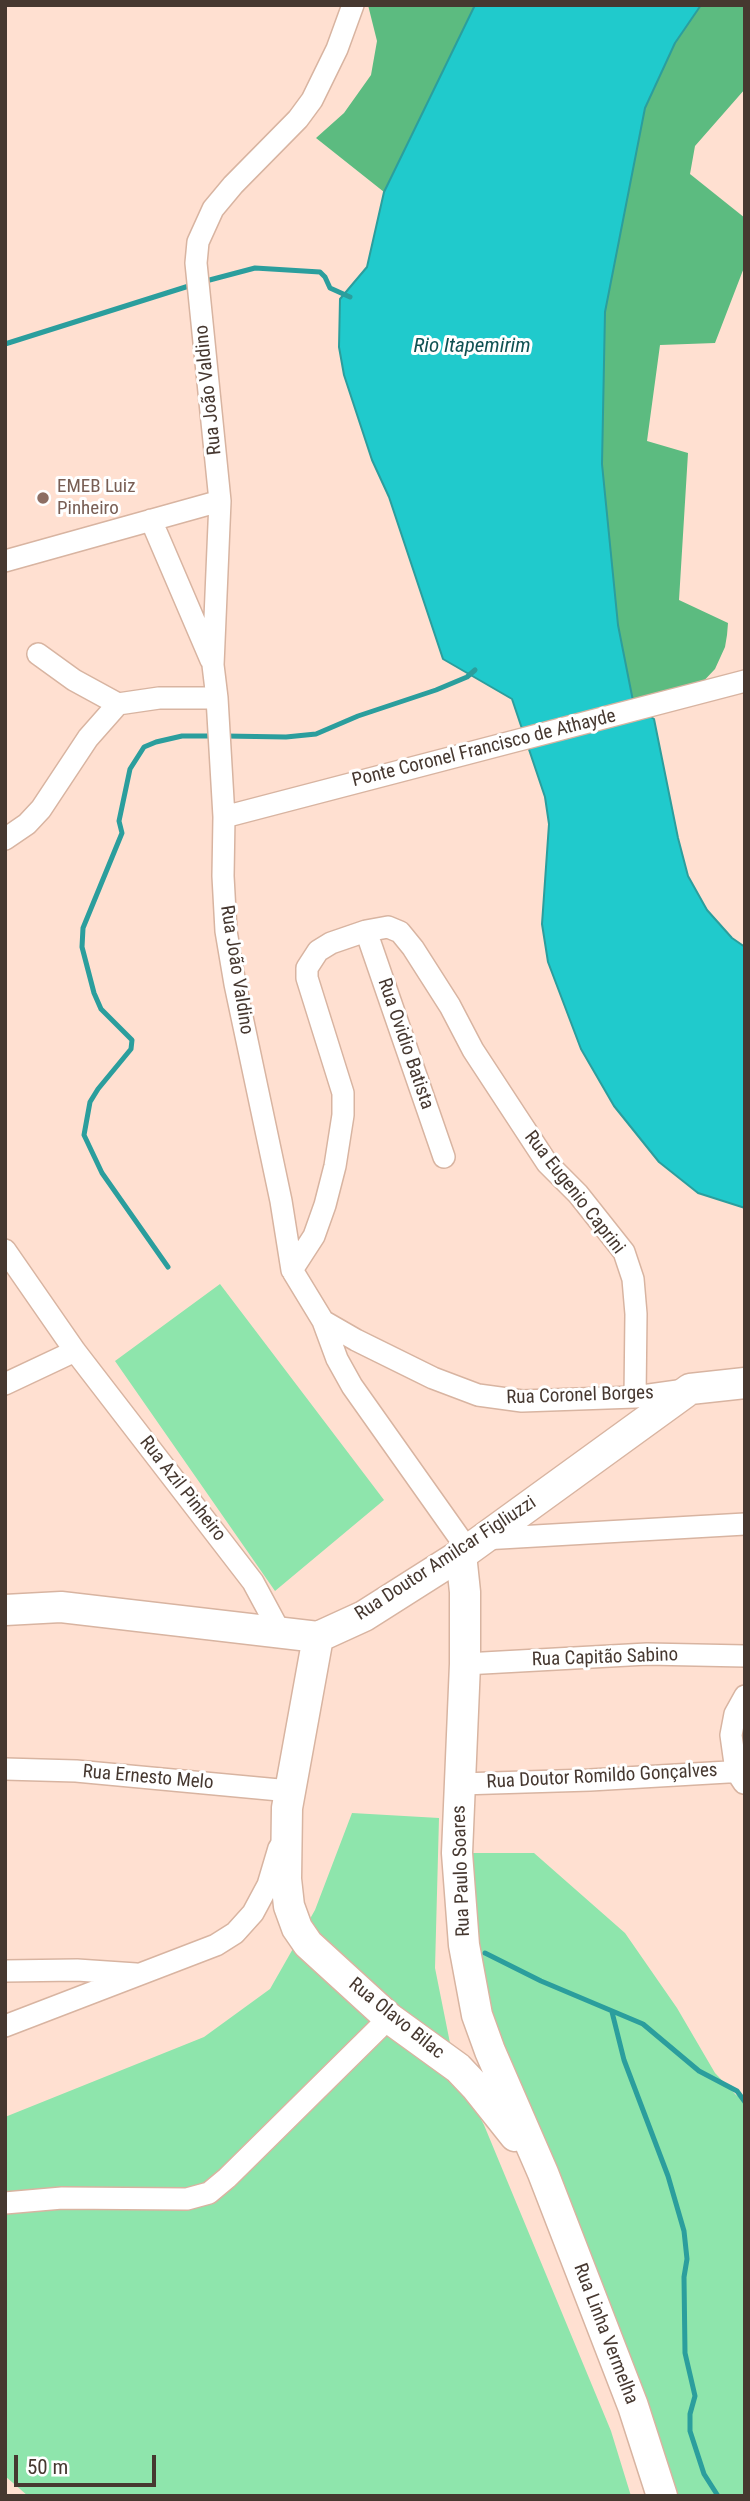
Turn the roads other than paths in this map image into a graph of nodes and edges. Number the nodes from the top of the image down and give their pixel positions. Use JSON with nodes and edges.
{"nodes":[{"id":1,"x":353,"y":5,"type":"edge"},
{"id":2,"x":220,"y":501,"type":"junction"},
{"id":3,"x":151,"y":520,"type":"junction"},
{"id":4,"x":5,"y":561,"type":"edge"},
{"id":5,"x":38,"y":654,"type":"dead end"},
{"id":6,"x":213,"y":665,"type":"junction"},
{"id":7,"x":745,"y":681,"type":"edge"},
{"id":8,"x":217,"y":698,"type":"junction"},
{"id":9,"x":118,"y":705,"type":"junction"},
{"id":10,"x":224,"y":817,"type":"junction"},
{"id":11,"x":5,"y":839,"type":"edge"},
{"id":12,"x":366,"y":931,"type":"junction"},
{"id":13,"x":444,"y":1157,"type":"dead end"},
{"id":14,"x":5,"y":1250,"type":"edge"},
{"id":15,"x":292,"y":1270,"type":"junction"},
{"id":16,"x":323,"y":1321,"type":"junction"},
{"id":17,"x":75,"y":1351,"type":"junction"},
{"id":18,"x":745,"y":1383,"type":"edge"},
{"id":19,"x":5,"y":1384,"type":"edge"},
{"id":20,"x":690,"y":1389,"type":"junction"},
{"id":21,"x":635,"y":1397,"type":"junction"},
{"id":22,"x":745,"y":1524,"type":"edge"},
{"id":23,"x":471,"y":1548,"type":"junction"},
{"id":24,"x":5,"y":1610,"type":"edge"},
{"id":25,"x":281,"y":1634,"type":"junction"},
{"id":26,"x":318,"y":1637,"type":"junction"},
{"id":27,"x":745,"y":1656,"type":"edge"},
{"id":28,"x":465,"y":1664,"type":"junction"},
{"id":29,"x":745,"y":1696,"type":"edge"},
{"id":30,"x":5,"y":1769,"type":"edge"},
{"id":31,"x":742,"y":1775,"type":"edge"},
{"id":32,"x":460,"y":1784,"type":"junction"},
{"id":33,"x":289,"y":1800,"type":"junction"},
{"id":34,"x":5,"y":1971,"type":"edge"},
{"id":35,"x":145,"y":1973,"type":"junction"},
{"id":36,"x":389,"y":2018,"type":"junction"},
{"id":37,"x":5,"y":2026,"type":"edge"},
{"id":38,"x":543,"y":2173,"type":"junction"},
{"id":39,"x":5,"y":2203,"type":"edge"},
{"id":40,"x":662,"y":2496,"type":"edge"}],
"edges":[{"from":1,"to":2,"type":"street","name":"Rua João Valdino"},
{"from":2,"to":3,"type":"street"},
{"from":2,"to":6,"type":"street","name":"Rua João Valdino"},
{"from":3,"to":4,"type":"street"},
{"from":3,"to":6,"type":"street","name":"Rua João Valdino"},
{"from":5,"to":9,"type":"street"},
{"from":6,"to":8,"type":"street","name":"Rua João Valdino"},
{"from":7,"to":10,"type":"street","name":"Ponte Coronel Francisco de Athayde"},
{"from":8,"to":9,"type":"street"},
{"from":8,"to":10,"type":"street","name":"Rua João Valdino"},
{"from":9,"to":11,"type":"street"},
{"from":10,"to":15,"type":"street","name":"Rua João Valdino"},
{"from":12,"to":13,"type":"street","name":"Rua Ovidio Batista"},
{"from":12,"to":15,"type":"street"},
{"from":12,"to":21,"type":"street","name":"Rua Eugenio Caprini"},
{"from":14,"to":17,"type":"street","name":"Rua Azil Pinheiro"},
{"from":15,"to":16,"type":"street","name":"Rua Coronel Borges"},
{"from":16,"to":21,"type":"street","name":"Rua Coronel Borges"},
{"from":16,"to":23,"type":"street"},
{"from":17,"to":19,"type":"street"},
{"from":17,"to":25,"type":"street","name":"Rua Azil Pinheiro"},
{"from":18,"to":20,"type":"street","name":"Rua Coronel Borges"},
{"from":20,"to":21,"type":"street","name":"Rua Coronel Borges"},
{"from":20,"to":23,"type":"street","name":"Rua Doutor Amilcar Figliuzzi"},
{"from":22,"to":23,"type":"street"},
{"from":23,"to":26,"type":"street","name":"Rua Doutor Amilcar Figliuzzi"},
{"from":23,"to":28,"type":"street","name":"Rua Paulo Soares"},
{"from":24,"to":25,"type":"street","name":"Rua Doutor Amilcar Figliuzzi"},
{"from":25,"to":26,"type":"street","name":"Rua Doutor Amilcar Figliuzzi"},
{"from":26,"to":33,"type":"street","name":"Rua Olavo Bilac"},
{"from":27,"to":28,"type":"street","name":"Rua Capitão Sabino"},
{"from":28,"to":32,"type":"street","name":"Rua Paulo Soares"},
{"from":29,"to":31,"type":"street"},
{"from":30,"to":33,"type":"street","name":"Rua Ernesto Melo"},
{"from":31,"to":32,"type":"street","name":"Rua Doutor Romildo Gonçalves"},
{"from":32,"to":38,"type":"street","name":"Rua Paulo Soares"},
{"from":33,"to":35,"type":"street","name":"Rua Olavo Bilac"},
{"from":33,"to":36,"type":"street","name":"Rua Olavo Bilac"},
{"from":34,"to":35,"type":"street"},
{"from":35,"to":37,"type":"street","name":"Rua Olavo Bilac"},
{"from":36,"to":38,"type":"street","name":"Rua Olavo Bilac"},
{"from":36,"to":39,"type":"street"},
{"from":38,"to":40,"type":"street","name":"Rua Linha Vermelha"}]}
